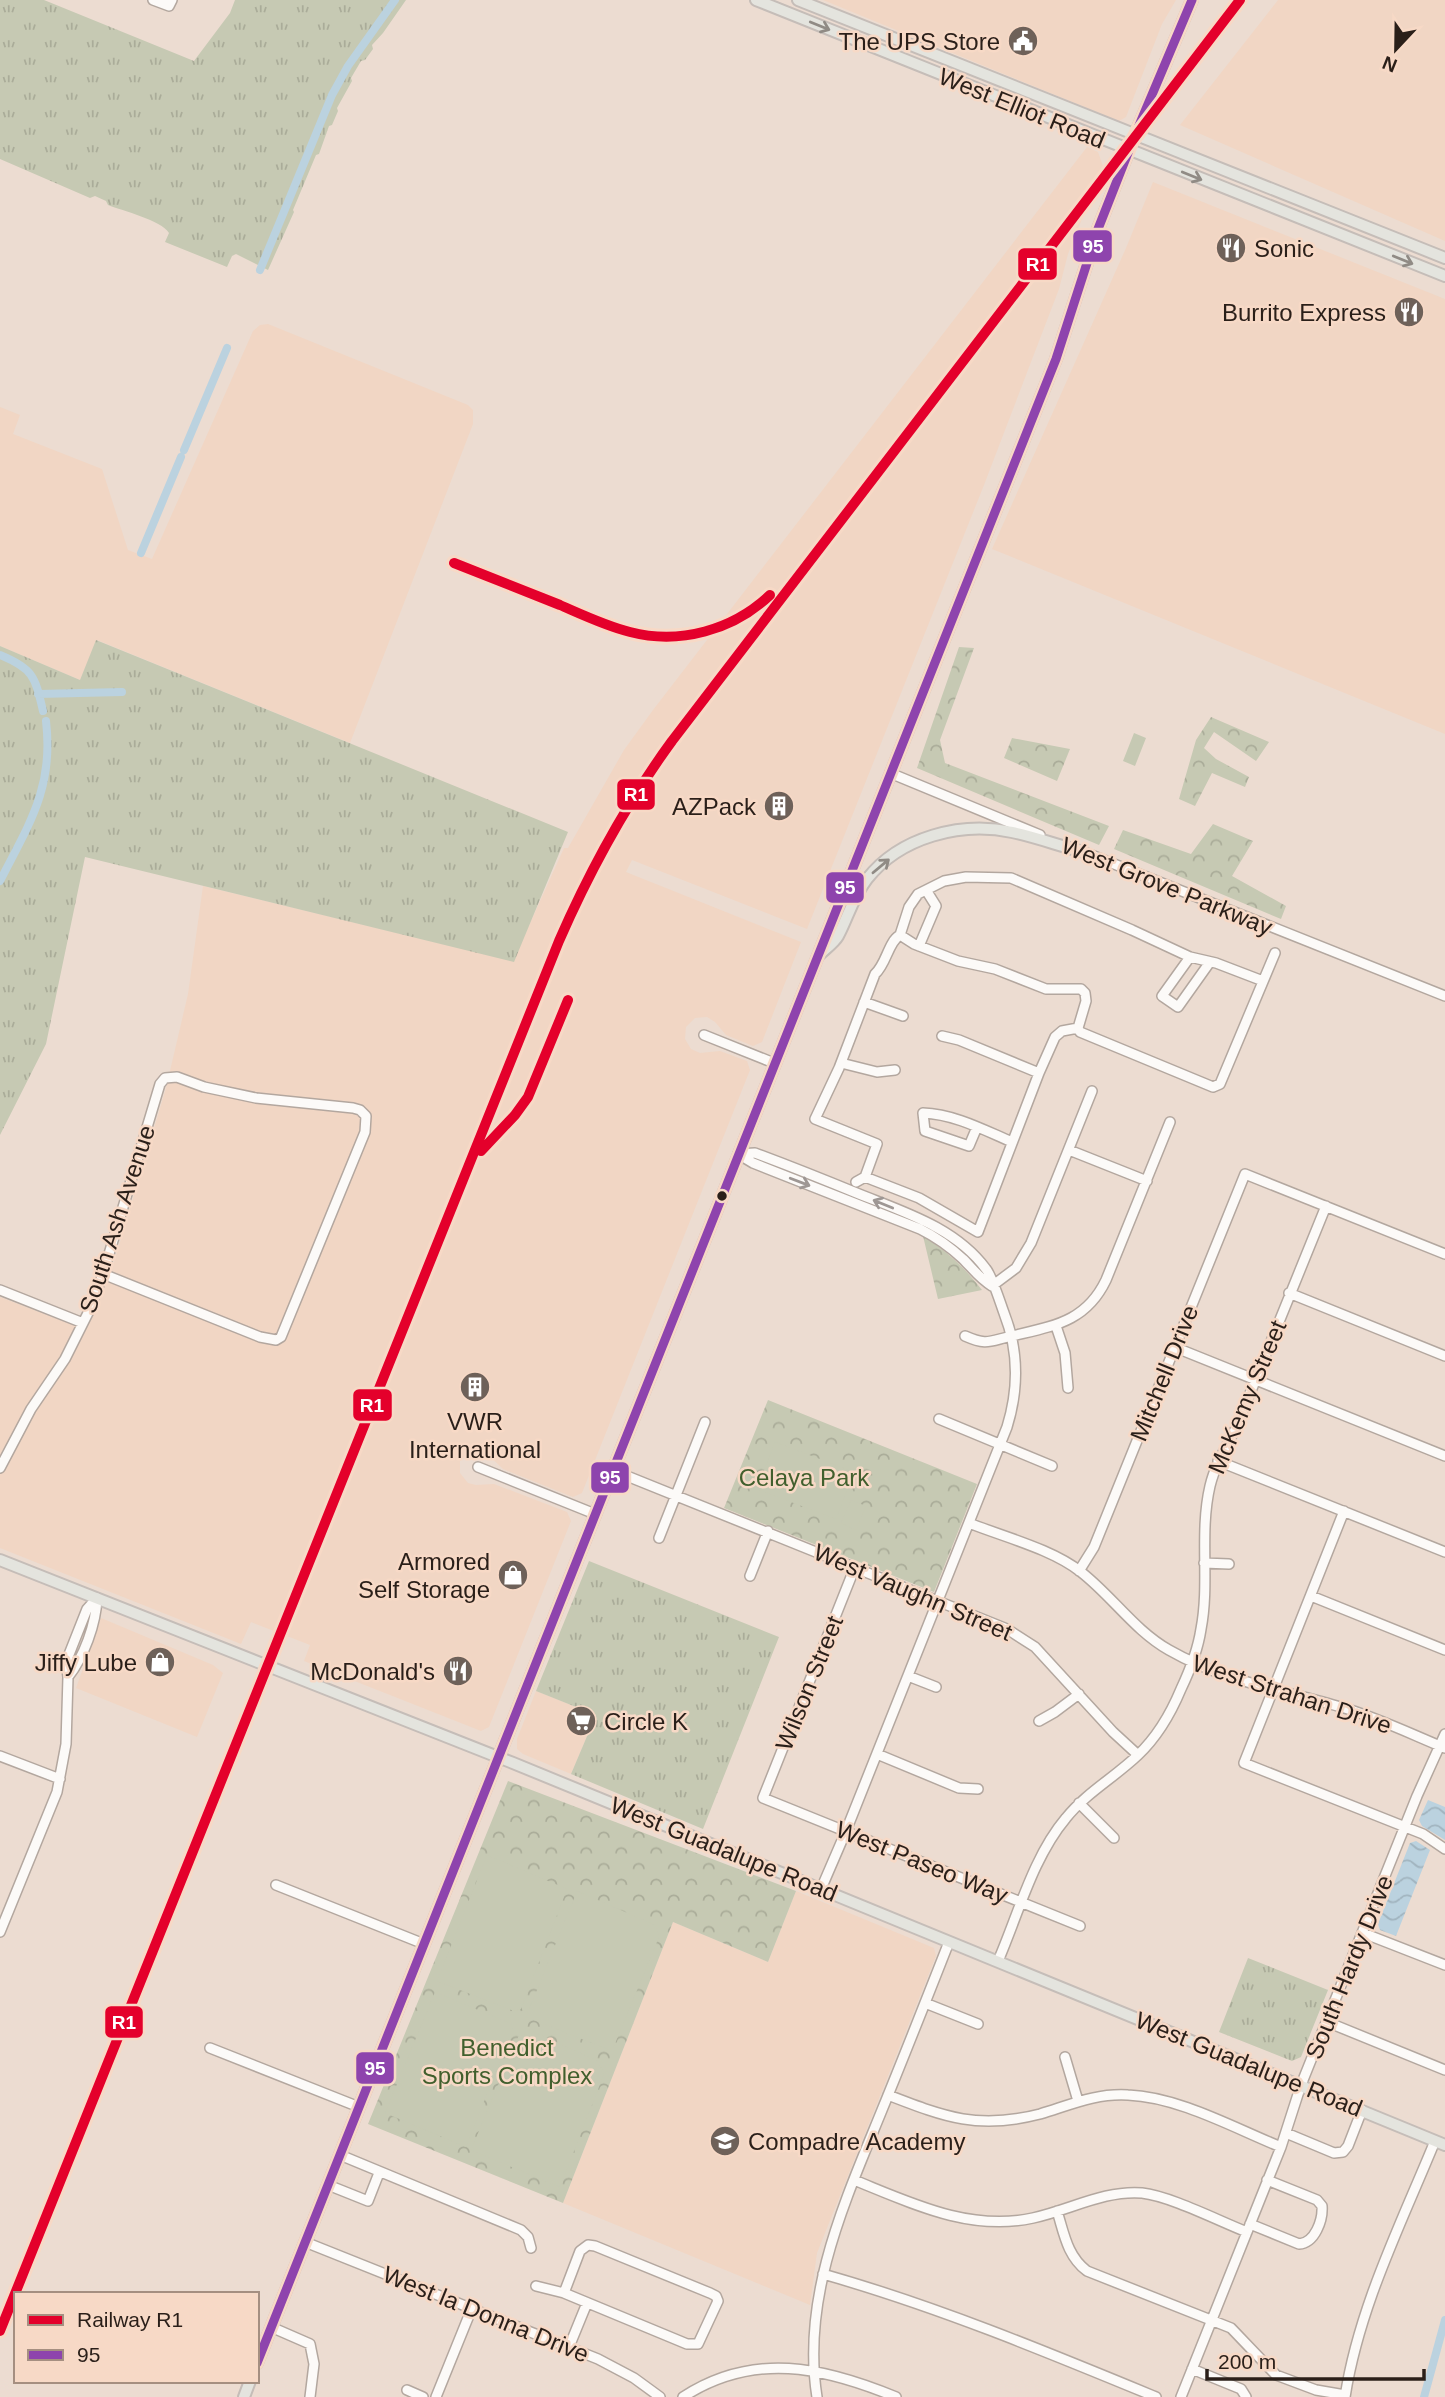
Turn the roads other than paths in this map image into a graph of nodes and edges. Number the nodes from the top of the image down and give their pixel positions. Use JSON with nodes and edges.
{"nodes":[{"id":1,"x":153,"y":0,"type":"edge"},
{"id":2,"x":757,"y":0,"type":"edge"},
{"id":3,"x":798,"y":0,"type":"edge"},
{"id":4,"x":1192,"y":0,"type":"edge"},
{"id":5,"x":170,"y":3,"type":"edge"},
{"id":6,"x":1135,"y":135,"type":"junction"},
{"id":7,"x":1129,"y":150,"type":"junction"},
{"id":8,"x":1287,"y":214,"type":"junction"},
{"id":9,"x":1342,"y":218,"type":"junction"},
{"id":10,"x":1337,"y":233,"type":"junction"},
{"id":11,"x":1408,"y":244,"type":"junction"},
{"id":12,"x":1445,"y":258,"type":"edge"},
{"id":13,"x":1445,"y":276,"type":"edge"},
{"id":14,"x":890,"y":773,"type":"junction"},
{"id":15,"x":1084,"y":852,"type":"junction"},
{"id":16,"x":926,"y":890,"type":"junction"},
{"id":17,"x":900,"y":935,"type":"junction"},
{"id":18,"x":919,"y":946,"type":"junction"},
{"id":19,"x":1275,"y":953,"type":"dead end"},
{"id":20,"x":1190,"y":957,"type":"junction"},
{"id":21,"x":815,"y":960,"type":"junction"},
{"id":22,"x":1210,"y":962,"type":"junction"},
{"id":23,"x":1263,"y":981,"type":"junction"},
{"id":24,"x":1445,"y":996,"type":"edge"},
{"id":25,"x":864,"y":1002,"type":"junction"},
{"id":26,"x":903,"y":1016,"type":"dead end"},
{"id":27,"x":1078,"y":1028,"type":"junction"},
{"id":28,"x":704,"y":1035,"type":"dead end"},
{"id":29,"x":942,"y":1036,"type":"dead end"},
{"id":30,"x":774,"y":1063,"type":"junction"},
{"id":31,"x":841,"y":1063,"type":"junction"},
{"id":32,"x":895,"y":1070,"type":"dead end"},
{"id":33,"x":1039,"y":1073,"type":"junction"},
{"id":34,"x":1092,"y":1091,"type":"dead end"},
{"id":35,"x":1170,"y":1122,"type":"dead end"},
{"id":36,"x":977,"y":1128,"type":"junction"},
{"id":37,"x":1012,"y":1142,"type":"junction"},
{"id":38,"x":1069,"y":1150,"type":"junction"},
{"id":39,"x":738,"y":1154,"type":"junction"},
{"id":40,"x":1146,"y":1181,"type":"junction"},
{"id":41,"x":1326,"y":1206,"type":"junction"},
{"id":42,"x":1445,"y":1254,"type":"edge"},
{"id":43,"x":103,"y":1274,"type":"junction"},
{"id":44,"x":992,"y":1286,"type":"junction"},
{"id":45,"x":0,"y":1290,"type":"edge"},
{"id":46,"x":1289,"y":1293,"type":"junction"},
{"id":47,"x":83,"y":1323,"type":"junction"},
{"id":48,"x":1056,"y":1326,"type":"junction"},
{"id":49,"x":965,"y":1336,"type":"dead end"},
{"id":50,"x":1012,"y":1336,"type":"junction"},
{"id":51,"x":1174,"y":1347,"type":"junction"},
{"id":52,"x":1445,"y":1356,"type":"edge"},
{"id":53,"x":1255,"y":1379,"type":"junction"},
{"id":54,"x":1068,"y":1388,"type":"dead end"},
{"id":55,"x":939,"y":1419,"type":"dead end"},
{"id":56,"x":705,"y":1422,"type":"dead end"},
{"id":57,"x":1000,"y":1444,"type":"junction"},
{"id":58,"x":1445,"y":1456,"type":"edge"},
{"id":59,"x":1218,"y":1461,"type":"junction"},
{"id":60,"x":1052,"y":1466,"type":"dead end"},
{"id":61,"x":478,"y":1467,"type":"dead end"},
{"id":62,"x":0,"y":1468,"type":"edge"},
{"id":63,"x":612,"y":1470,"type":"junction"},
{"id":64,"x":676,"y":1494,"type":"junction"},
{"id":65,"x":1344,"y":1511,"type":"junction"},
{"id":66,"x":595,"y":1514,"type":"junction"},
{"id":67,"x":969,"y":1523,"type":"junction"},
{"id":68,"x":768,"y":1531,"type":"junction"},
{"id":69,"x":659,"y":1538,"type":"dead end"},
{"id":70,"x":1444,"y":1550,"type":"edge"},
{"id":71,"x":0,"y":1560,"type":"edge"},
{"id":72,"x":1204,"y":1563,"type":"junction"},
{"id":73,"x":1229,"y":1564,"type":"dead end"},
{"id":74,"x":855,"y":1567,"type":"junction"},
{"id":75,"x":1079,"y":1570,"type":"junction"},
{"id":76,"x":750,"y":1576,"type":"dead end"},
{"id":77,"x":1311,"y":1596,"type":"junction"},
{"id":78,"x":97,"y":1598,"type":"junction"},
{"id":79,"x":937,"y":1601,"type":"junction"},
{"id":80,"x":1445,"y":1650,"type":"edge"},
{"id":81,"x":1192,"y":1662,"type":"junction"},
{"id":82,"x":908,"y":1676,"type":"junction"},
{"id":83,"x":936,"y":1687,"type":"dead end"},
{"id":84,"x":1274,"y":1691,"type":"junction"},
{"id":85,"x":1079,"y":1694,"type":"junction"},
{"id":86,"x":1039,"y":1721,"type":"dead end"},
{"id":87,"x":1445,"y":1734,"type":"edge"},
{"id":88,"x":1442,"y":1747,"type":"edge"},
{"id":89,"x":877,"y":1754,"type":"junction"},
{"id":90,"x":1138,"y":1755,"type":"junction"},
{"id":91,"x":0,"y":1756,"type":"edge"},
{"id":92,"x":497,"y":1757,"type":"junction"},
{"id":93,"x":60,"y":1779,"type":"junction"},
{"id":94,"x":978,"y":1789,"type":"dead end"},
{"id":95,"x":763,"y":1798,"type":"joint"},
{"id":96,"x":1080,"y":1803,"type":"junction"},
{"id":97,"x":1405,"y":1827,"type":"junction"},
{"id":98,"x":846,"y":1831,"type":"junction"},
{"id":99,"x":1114,"y":1838,"type":"dead end"},
{"id":100,"x":1445,"y":1849,"type":"edge"},
{"id":101,"x":276,"y":1885,"type":"dead end"},
{"id":102,"x":821,"y":1889,"type":"junction"},
{"id":103,"x":1023,"y":1902,"type":"junction"},
{"id":104,"x":1080,"y":1926,"type":"dead end"},
{"id":105,"x":0,"y":1931,"type":"edge"},
{"id":106,"x":1363,"y":1933,"type":"junction"},
{"id":107,"x":949,"y":1942,"type":"junction"},
{"id":108,"x":424,"y":1944,"type":"junction"},
{"id":109,"x":998,"y":1961,"type":"junction"},
{"id":110,"x":1445,"y":1965,"type":"edge"},
{"id":111,"x":925,"y":2003,"type":"junction"},
{"id":112,"x":1326,"y":2022,"type":"junction"},
{"id":113,"x":978,"y":2024,"type":"dead end"},
{"id":114,"x":210,"y":2048,"type":"dead end"},
{"id":115,"x":1065,"y":2057,"type":"dead end"},
{"id":116,"x":1445,"y":2070,"type":"edge"},
{"id":117,"x":1301,"y":2085,"type":"junction"},
{"id":118,"x":888,"y":2095,"type":"junction"},
{"id":119,"x":1078,"y":2101,"type":"junction"},
{"id":120,"x":359,"y":2108,"type":"junction"},
{"id":121,"x":1362,"y":2110,"type":"junction"},
{"id":122,"x":1286,"y":2133,"type":"junction"},
{"id":123,"x":1440,"y":2143,"type":"edge"},
{"id":124,"x":1281,"y":2147,"type":"junction"},
{"id":125,"x":340,"y":2155,"type":"junction"},
{"id":126,"x":379,"y":2173,"type":"junction"},
{"id":127,"x":854,"y":2180,"type":"junction"},
{"id":128,"x":1267,"y":2180,"type":"junction"},
{"id":129,"x":328,"y":2185,"type":"junction"},
{"id":130,"x":1057,"y":2211,"type":"junction"},
{"id":131,"x":1248,"y":2228,"type":"junction"},
{"id":132,"x":305,"y":2242,"type":"junction"},
{"id":133,"x":531,"y":2248,"type":"dead end"},
{"id":134,"x":823,"y":2274,"type":"junction"},
{"id":135,"x":536,"y":2286,"type":"dead end"},
{"id":136,"x":564,"y":2294,"type":"junction"},
{"id":137,"x":587,"y":2303,"type":"junction"},
{"id":138,"x":472,"y":2308,"type":"junction"},
{"id":139,"x":1212,"y":2319,"type":"junction"},
{"id":140,"x":271,"y":2328,"type":"junction"},
{"id":141,"x":569,"y":2347,"type":"junction"},
{"id":142,"x":259,"y":2357,"type":"edge"},
{"id":143,"x":1192,"y":2369,"type":"junction"},
{"id":144,"x":816,"y":2370,"type":"junction"},
{"id":145,"x":407,"y":2390,"type":"dead end"},
{"id":146,"x":1246,"y":2395,"type":"edge"},
{"id":147,"x":1345,"y":2396,"type":"edge"},
{"id":148,"x":310,"y":2397,"type":"edge"},
{"id":149,"x":424,"y":2397,"type":"edge"},
{"id":150,"x":436,"y":2397,"type":"edge"},
{"id":151,"x":660,"y":2397,"type":"edge"},
{"id":152,"x":683,"y":2397,"type":"edge"},
{"id":153,"x":817,"y":2397,"type":"edge"},
{"id":154,"x":896,"y":2397,"type":"edge"},
{"id":155,"x":1156,"y":2397,"type":"edge"},
{"id":156,"x":1181,"y":2397,"type":"edge"}],
"edges":[{"from":1,"to":5,"type":"street"},
{"from":2,"to":7,"type":"main road","name":"West Elliot Road","one_way":true},
{"from":3,"to":6,"type":"main road","name":"West Elliot Road"},
{"from":4,"to":6,"type":"main road"},
{"from":6,"to":7,"type":"main road"},
{"from":6,"to":9,"type":"main road","name":"West Elliot Road"},
{"from":7,"to":8,"type":"main road","name":"West Elliot Road","one_way":true},
{"from":7,"to":14,"type":"main road"},
{"from":8,"to":9,"type":"main road"},
{"from":8,"to":10,"type":"main road","name":"West Elliot Road"},
{"from":9,"to":11,"type":"main road","name":"West Elliot Road"},
{"from":10,"to":11,"type":"main road"},
{"from":10,"to":13,"type":"main road","name":"West Elliot Road","one_way":true},
{"from":11,"to":12,"type":"main road","name":"West Elliot Road"},
{"from":14,"to":15,"type":"street","name":"West Grove Parkway"},
{"from":14,"to":21,"type":"main road"},
{"from":21,"to":15,"type":"main road","one_way":true},
{"from":15,"to":24,"type":"street","name":"West Grove Parkway"},
{"from":16,"to":17,"type":"street"},
{"from":16,"to":18,"type":"street"},
{"from":16,"to":20,"type":"street"},
{"from":17,"to":18,"type":"street"},
{"from":17,"to":25,"type":"street"},
{"from":18,"to":27,"type":"street"},
{"from":19,"to":23,"type":"street"},
{"from":20,"to":22,"type":"street"},
{"from":20,"to":22,"type":"street"},
{"from":21,"to":30,"type":"main road"},
{"from":22,"to":23,"type":"street"},
{"from":23,"to":27,"type":"street"},
{"from":25,"to":26,"type":"street"},
{"from":25,"to":31,"type":"street"},
{"from":27,"to":33,"type":"street"},
{"from":28,"to":30,"type":"street"},
{"from":29,"to":33,"type":"street"},
{"from":30,"to":39,"type":"main road"},
{"from":31,"to":32,"type":"street"},
{"from":31,"to":37,"type":"street"},
{"from":33,"to":37,"type":"street"},
{"from":34,"to":38,"type":"street"},
{"from":35,"to":40,"type":"street"},
{"from":36,"to":36,"type":"street"},
{"from":36,"to":37,"type":"street"},
{"from":38,"to":40,"type":"street"},
{"from":38,"to":44,"type":"street"},
{"from":39,"to":44,"type":"street"},
{"from":39,"to":63,"type":"main road"},
{"from":40,"to":48,"type":"street"},
{"from":41,"to":42,"type":"street"},
{"from":41,"to":46,"type":"street","name":"McKemy Street"},
{"from":41,"to":51,"type":"street","name":"Mitchell Drive"},
{"from":43,"to":43,"type":"street","name":"South Ash Avenue"},
{"from":43,"to":47,"type":"street","name":"South Ash Avenue"},
{"from":44,"to":50,"type":"street"},
{"from":45,"to":47,"type":"street"},
{"from":46,"to":52,"type":"street"},
{"from":46,"to":53,"type":"street","name":"McKemy Street"},
{"from":47,"to":62,"type":"street","name":"South Ash Avenue"},
{"from":48,"to":50,"type":"street"},
{"from":48,"to":54,"type":"street"},
{"from":49,"to":50,"type":"street"},
{"from":50,"to":57,"type":"street"},
{"from":51,"to":53,"type":"street"},
{"from":51,"to":75,"type":"street","name":"Mitchell Drive"},
{"from":53,"to":58,"type":"street"},
{"from":53,"to":59,"type":"street","name":"McKemy Street"},
{"from":55,"to":57,"type":"street"},
{"from":56,"to":64,"type":"street"},
{"from":57,"to":60,"type":"street"},
{"from":57,"to":67,"type":"street"},
{"from":59,"to":65,"type":"street"},
{"from":59,"to":72,"type":"street","name":"McKemy Street"},
{"from":61,"to":66,"type":"street"},
{"from":63,"to":64,"type":"street","name":"West Vaughn Street"},
{"from":63,"to":66,"type":"main road"},
{"from":64,"to":68,"type":"street","name":"West Vaughn Street"},
{"from":64,"to":69,"type":"street"},
{"from":65,"to":70,"type":"street"},
{"from":65,"to":77,"type":"street"},
{"from":66,"to":92,"type":"main road"},
{"from":67,"to":75,"type":"street","name":"West Strahan Drive"},
{"from":67,"to":79,"type":"street"},
{"from":68,"to":74,"type":"street","name":"West Vaughn Street"},
{"from":68,"to":76,"type":"street"},
{"from":71,"to":78,"type":"main road","name":"West Guadalupe Road"},
{"from":72,"to":73,"type":"street"},
{"from":72,"to":81,"type":"street","name":"McKemy Street"},
{"from":74,"to":79,"type":"street","name":"West Vaughn Street"},
{"from":74,"to":95,"type":"street","name":"Wilson Street"},
{"from":75,"to":81,"type":"street","name":"West Strahan Drive"},
{"from":77,"to":80,"type":"street"},
{"from":77,"to":84,"type":"street"},
{"from":78,"to":92,"type":"main road","name":"West Guadalupe Road"},
{"from":78,"to":93,"type":"street"},
{"from":79,"to":82,"type":"street"},
{"from":79,"to":85,"type":"street","name":"West Vaughn Street"},
{"from":81,"to":84,"type":"street","name":"West Strahan Drive"},
{"from":81,"to":90,"type":"street","name":"McKemy Street"},
{"from":82,"to":83,"type":"street"},
{"from":82,"to":89,"type":"street"},
{"from":84,"to":88,"type":"street","name":"West Strahan Drive"},
{"from":84,"to":97,"type":"street"},
{"from":85,"to":86,"type":"street"},
{"from":85,"to":90,"type":"street","name":"West Vaughn Street"},
{"from":87,"to":88,"type":"street","name":"South Hardy Drive"},
{"from":88,"to":97,"type":"street","name":"South Hardy Drive"},
{"from":89,"to":94,"type":"street"},
{"from":89,"to":98,"type":"street"},
{"from":90,"to":96,"type":"street","name":"McKemy Street"},
{"from":91,"to":93,"type":"street"},
{"from":92,"to":102,"type":"main road","name":"West Guadalupe Road"},
{"from":92,"to":108,"type":"main road"},
{"from":93,"to":105,"type":"street"},
{"from":95,"to":98,"type":"street","name":"West Paseo Way"},
{"from":96,"to":99,"type":"street"},
{"from":96,"to":103,"type":"street","name":"McKemy Street"},
{"from":97,"to":100,"type":"street"},
{"from":97,"to":106,"type":"street","name":"South Hardy Drive"},
{"from":98,"to":102,"type":"street"},
{"from":98,"to":103,"type":"street","name":"West Paseo Way"},
{"from":101,"to":108,"type":"street"},
{"from":102,"to":107,"type":"main road","name":"West Guadalupe Road"},
{"from":103,"to":104,"type":"street","name":"West Paseo Way"},
{"from":103,"to":109,"type":"street","name":"McKemy Street"},
{"from":106,"to":110,"type":"street"},
{"from":106,"to":112,"type":"street","name":"South Hardy Drive"},
{"from":107,"to":109,"type":"main road","name":"West Guadalupe Road"},
{"from":107,"to":111,"type":"street"},
{"from":108,"to":120,"type":"main road"},
{"from":109,"to":117,"type":"main road","name":"West Guadalupe Road"},
{"from":111,"to":113,"type":"street"},
{"from":111,"to":118,"type":"street"},
{"from":112,"to":116,"type":"street"},
{"from":112,"to":117,"type":"street","name":"South Hardy Drive"},
{"from":114,"to":120,"type":"street"},
{"from":115,"to":119,"type":"street"},
{"from":117,"to":121,"type":"main road","name":"West Guadalupe Road"},
{"from":117,"to":122,"type":"street","name":"South Hardy Drive"},
{"from":118,"to":119,"type":"street"},
{"from":118,"to":127,"type":"street"},
{"from":119,"to":124,"type":"street"},
{"from":120,"to":125,"type":"main road"},
{"from":121,"to":122,"type":"street"},
{"from":121,"to":123,"type":"main road","name":"West Guadalupe Road"},
{"from":122,"to":124,"type":"street","name":"South Hardy Drive"},
{"from":123,"to":147,"type":"street"},
{"from":124,"to":128,"type":"street","name":"South Hardy Drive"},
{"from":125,"to":126,"type":"street"},
{"from":125,"to":129,"type":"main road"},
{"from":126,"to":129,"type":"street"},
{"from":126,"to":133,"type":"street"},
{"from":127,"to":130,"type":"street"},
{"from":127,"to":134,"type":"street"},
{"from":128,"to":131,"type":"street","name":"South Hardy Drive"},
{"from":128,"to":131,"type":"street"},
{"from":129,"to":132,"type":"main road"},
{"from":130,"to":131,"type":"street"},
{"from":130,"to":139,"type":"street"},
{"from":131,"to":139,"type":"street","name":"South Hardy Drive"},
{"from":132,"to":138,"type":"street","name":"West la Donna Drive"},
{"from":132,"to":140,"type":"main road"},
{"from":134,"to":144,"type":"street"},
{"from":134,"to":155,"type":"street"},
{"from":135,"to":136,"type":"street"},
{"from":136,"to":137,"type":"street"},
{"from":136,"to":137,"type":"street"},
{"from":137,"to":141,"type":"street"},
{"from":138,"to":141,"type":"street","name":"West la Donna Drive"},
{"from":138,"to":150,"type":"street"},
{"from":139,"to":143,"type":"street","name":"South Hardy Drive"},
{"from":139,"to":147,"type":"street"},
{"from":140,"to":142,"type":"main road"},
{"from":140,"to":148,"type":"street"},
{"from":141,"to":151,"type":"street","name":"West la Donna Drive"},
{"from":143,"to":146,"type":"street"},
{"from":143,"to":156,"type":"street","name":"South Hardy Drive"},
{"from":144,"to":152,"type":"street"},
{"from":144,"to":153,"type":"street"},
{"from":144,"to":154,"type":"street"},
{"from":145,"to":149,"type":"street"}]}
